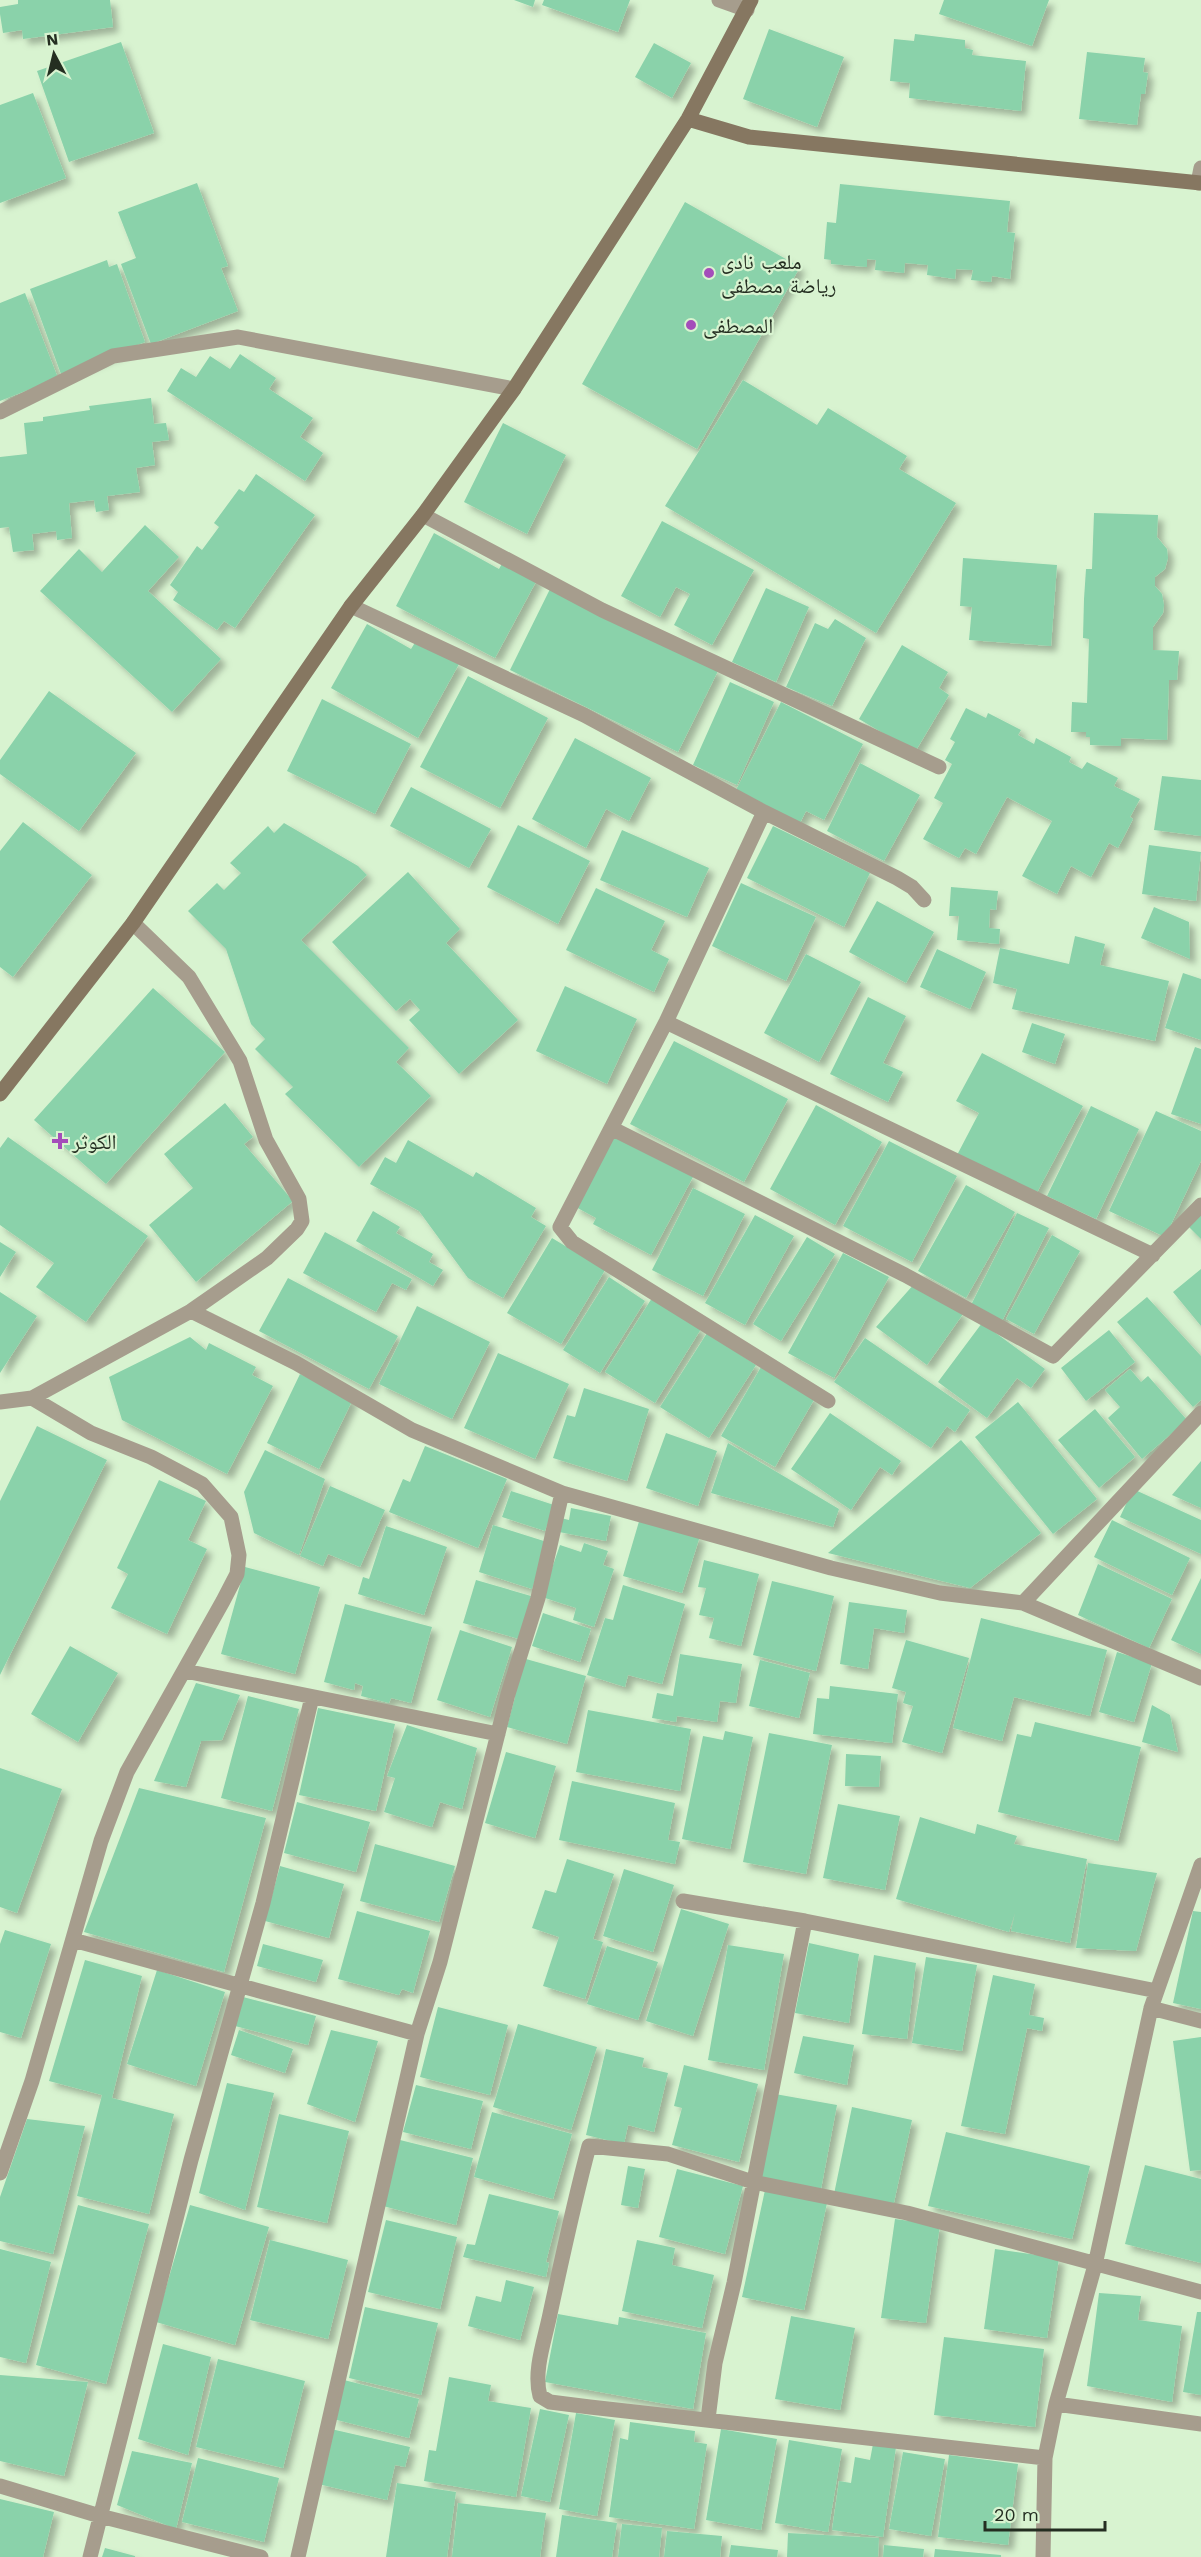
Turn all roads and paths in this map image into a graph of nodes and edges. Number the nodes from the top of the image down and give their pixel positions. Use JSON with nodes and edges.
{"nodes":[{"id":1,"x":719,"y":0,"type":"edge"},
{"id":2,"x":749,"y":5,"type":"edge"},
{"id":3,"x":688,"y":120,"type":"junction"},
{"id":4,"x":1200,"y":178,"type":"edge"},
{"id":5,"x":514,"y":390,"type":"junction"},
{"id":6,"x":0,"y":412,"type":"edge"},
{"id":7,"x":423,"y":515,"type":"junction"},
{"id":8,"x":351,"y":606,"type":"junction"},
{"id":9,"x":939,"y":766,"type":"dead end"},
{"id":10,"x":764,"y":812,"type":"junction"},
{"id":11,"x":924,"y":900,"type":"dead end"},
{"id":12,"x":134,"y":923,"type":"junction"},
{"id":13,"x":666,"y":1023,"type":"junction"},
{"id":14,"x":0,"y":1094,"type":"edge"},
{"id":15,"x":613,"y":1130,"type":"junction"},
{"id":16,"x":1201,"y":1204,"type":"edge"},
{"id":17,"x":1153,"y":1255,"type":"junction"},
{"id":18,"x":191,"y":1311,"type":"junction"},
{"id":19,"x":32,"y":1398,"type":"junction"},
{"id":20,"x":828,"y":1401,"type":"dead end"},
{"id":21,"x":0,"y":1402,"type":"edge"},
{"id":22,"x":1201,"y":1413,"type":"edge"},
{"id":23,"x":562,"y":1493,"type":"junction"},
{"id":24,"x":1023,"y":1603,"type":"junction"},
{"id":25,"x":185,"y":1671,"type":"junction"},
{"id":26,"x":1201,"y":1678,"type":"edge"},
{"id":27,"x":312,"y":1697,"type":"junction"},
{"id":28,"x":498,"y":1734,"type":"junction"},
{"id":29,"x":1201,"y":1866,"type":"edge"},
{"id":30,"x":683,"y":1901,"type":"dead end"},
{"id":31,"x":805,"y":1921,"type":"junction"},
{"id":32,"x":73,"y":1940,"type":"junction"},
{"id":33,"x":238,"y":1985,"type":"junction"},
{"id":34,"x":1157,"y":1991,"type":"junction"},
{"id":35,"x":1151,"y":2008,"type":"junction"},
{"id":36,"x":1201,"y":2021,"type":"edge"},
{"id":37,"x":417,"y":2034,"type":"junction"},
{"id":38,"x":0,"y":2173,"type":"edge"},
{"id":39,"x":753,"y":2182,"type":"junction"},
{"id":40,"x":1095,"y":2265,"type":"junction"},
{"id":41,"x":1201,"y":2292,"type":"edge"},
{"id":42,"x":1056,"y":2404,"type":"junction"},
{"id":43,"x":708,"y":2419,"type":"junction"},
{"id":44,"x":1201,"y":2424,"type":"edge"},
{"id":45,"x":1045,"y":2458,"type":"junction"},
{"id":46,"x":0,"y":2486,"type":"edge"},
{"id":47,"x":100,"y":2516,"type":"junction"},
{"id":48,"x":90,"y":2557,"type":"edge"},
{"id":49,"x":261,"y":2557,"type":"edge"},
{"id":50,"x":298,"y":2557,"type":"edge"},
{"id":51,"x":1043,"y":2557,"type":"edge"}],
"edges":[{"from":1,"to":2,"type":"street"},
{"from":2,"to":3,"type":"street"},
{"from":3,"to":4,"type":"street"},
{"from":3,"to":5,"type":"street"},
{"from":5,"to":6,"type":"street"},
{"from":5,"to":7,"type":"street"},
{"from":7,"to":8,"type":"street"},
{"from":7,"to":9,"type":"street"},
{"from":8,"to":10,"type":"street"},
{"from":8,"to":12,"type":"street"},
{"from":10,"to":11,"type":"street"},
{"from":10,"to":13,"type":"street"},
{"from":12,"to":14,"type":"street"},
{"from":12,"to":18,"type":"street"},
{"from":13,"to":15,"type":"street"},
{"from":13,"to":17,"type":"street"},
{"from":15,"to":17,"type":"street"},
{"from":15,"to":20,"type":"street"},
{"from":16,"to":17,"type":"street"},
{"from":18,"to":19,"type":"street"},
{"from":18,"to":23,"type":"street"},
{"from":19,"to":21,"type":"street"},
{"from":19,"to":25,"type":"street"},
{"from":22,"to":24,"type":"street"},
{"from":23,"to":24,"type":"street"},
{"from":23,"to":28,"type":"street"},
{"from":24,"to":26,"type":"street"},
{"from":25,"to":27,"type":"street"},
{"from":25,"to":32,"type":"street"},
{"from":27,"to":28,"type":"street"},
{"from":27,"to":33,"type":"street"},
{"from":28,"to":37,"type":"street"},
{"from":29,"to":34,"type":"street"},
{"from":30,"to":31,"type":"street"},
{"from":31,"to":34,"type":"street"},
{"from":31,"to":39,"type":"street"},
{"from":32,"to":33,"type":"street"},
{"from":32,"to":38,"type":"street"},
{"from":33,"to":37,"type":"street"},
{"from":33,"to":47,"type":"street"},
{"from":34,"to":35,"type":"street"},
{"from":35,"to":36,"type":"street"},
{"from":35,"to":40,"type":"street"},
{"from":37,"to":50,"type":"street"},
{"from":39,"to":40,"type":"street"},
{"from":39,"to":43,"type":"street"},
{"from":39,"to":43,"type":"street"},
{"from":40,"to":41,"type":"street"},
{"from":40,"to":42,"type":"street"},
{"from":42,"to":44,"type":"street"},
{"from":42,"to":45,"type":"street"},
{"from":43,"to":45,"type":"street"},
{"from":45,"to":51,"type":"street"},
{"from":46,"to":47,"type":"street"},
{"from":47,"to":48,"type":"street"},
{"from":47,"to":49,"type":"street"}]}
